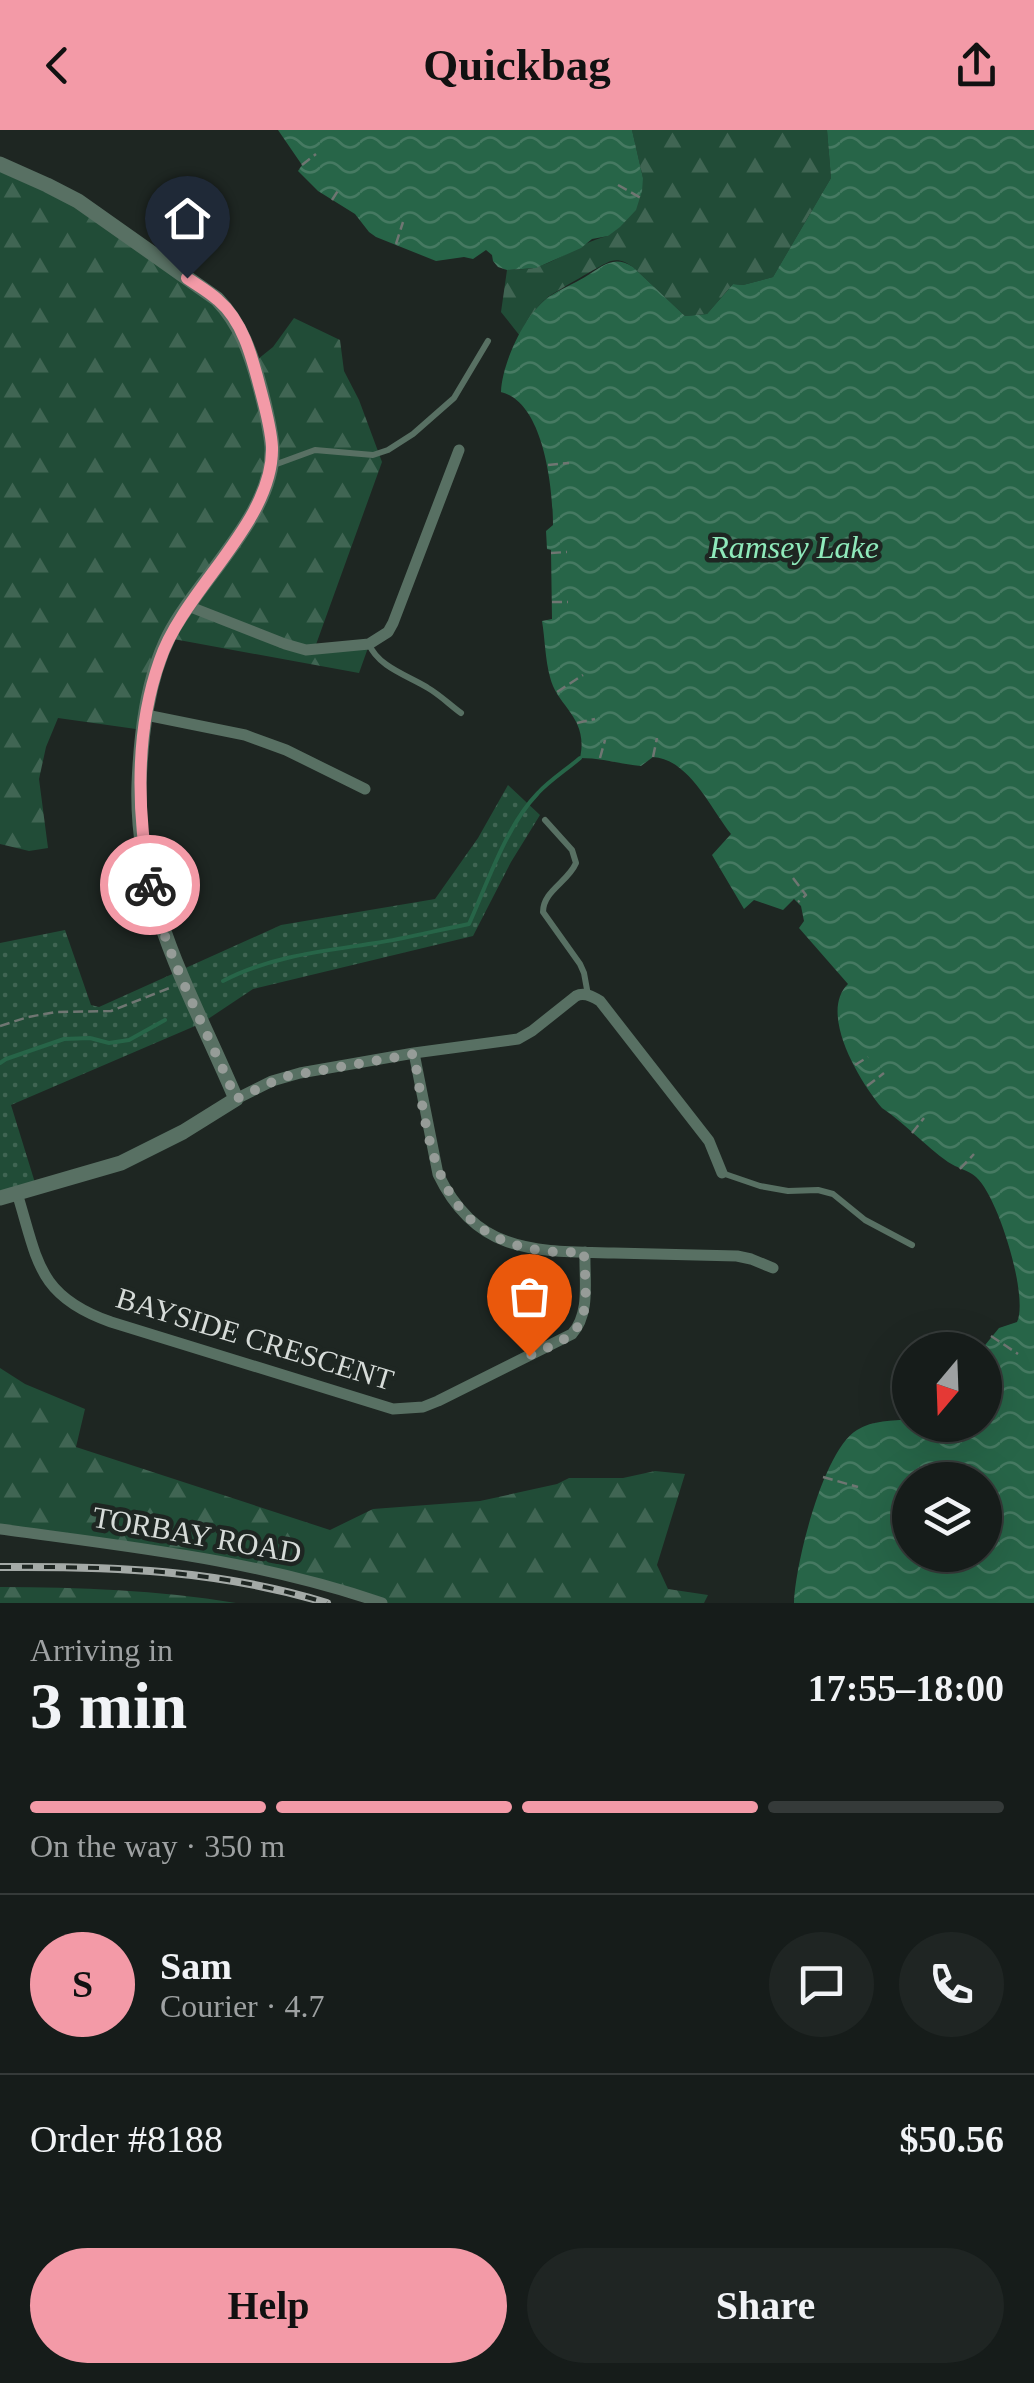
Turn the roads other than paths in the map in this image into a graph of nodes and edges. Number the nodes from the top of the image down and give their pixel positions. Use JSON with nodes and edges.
{"nodes":[{"id":1,"x":0,"y":164,"type":"edge"},
{"id":2,"x":488,"y":341,"type":"dead end"},
{"id":3,"x":458,"y":450,"type":"dead end"},
{"id":4,"x":270,"y":467,"type":"junction"},
{"id":5,"x":188,"y":606,"type":"junction"},
{"id":6,"x":369,"y":644,"type":"junction"},
{"id":7,"x":461,"y":713,"type":"dead end"},
{"id":8,"x":146,"y":715,"type":"junction"},
{"id":9,"x":365,"y":789,"type":"dead end"},
{"id":10,"x":545,"y":820,"type":"dead end"},
{"id":11,"x":588,"y":995,"type":"junction"},
{"id":12,"x":414,"y":1054,"type":"junction"},
{"id":13,"x":236,"y":1099,"type":"junction"},
{"id":14,"x":722,"y":1174,"type":"joint"},
{"id":15,"x":17,"y":1193,"type":"junction"},
{"id":16,"x":0,"y":1198,"type":"edge"},
{"id":17,"x":912,"y":1245,"type":"dead end"},
{"id":18,"x":584,"y":1252,"type":"junction"},
{"id":19,"x":773,"y":1268,"type":"dead end"},
{"id":20,"x":0,"y":1529,"type":"edge"},
{"id":21,"x":382,"y":1603,"type":"edge"}],
"edges":[{"from":1,"to":4,"type":"street"},
{"from":2,"to":4,"type":"lane"},
{"from":3,"to":6,"type":"street"},
{"from":4,"to":5,"type":"street"},
{"from":5,"to":6,"type":"street"},
{"from":5,"to":8,"type":"street"},
{"from":6,"to":7,"type":"lane"},
{"from":8,"to":9,"type":"street"},
{"from":8,"to":13,"type":"street"},
{"from":10,"to":11,"type":"lane"},
{"from":11,"to":12,"type":"street"},
{"from":11,"to":14,"type":"street"},
{"from":12,"to":13,"type":"street"},
{"from":12,"to":18,"type":"street"},
{"from":13,"to":15,"type":"street"},
{"from":14,"to":17,"type":"lane"},
{"from":15,"to":16,"type":"street"},
{"from":15,"to":18,"type":"street","name":"BAYSIDE CRESCENT"},
{"from":18,"to":19,"type":"street"},
{"from":20,"to":21,"type":"street","name":"TORBAY ROAD"}]}
